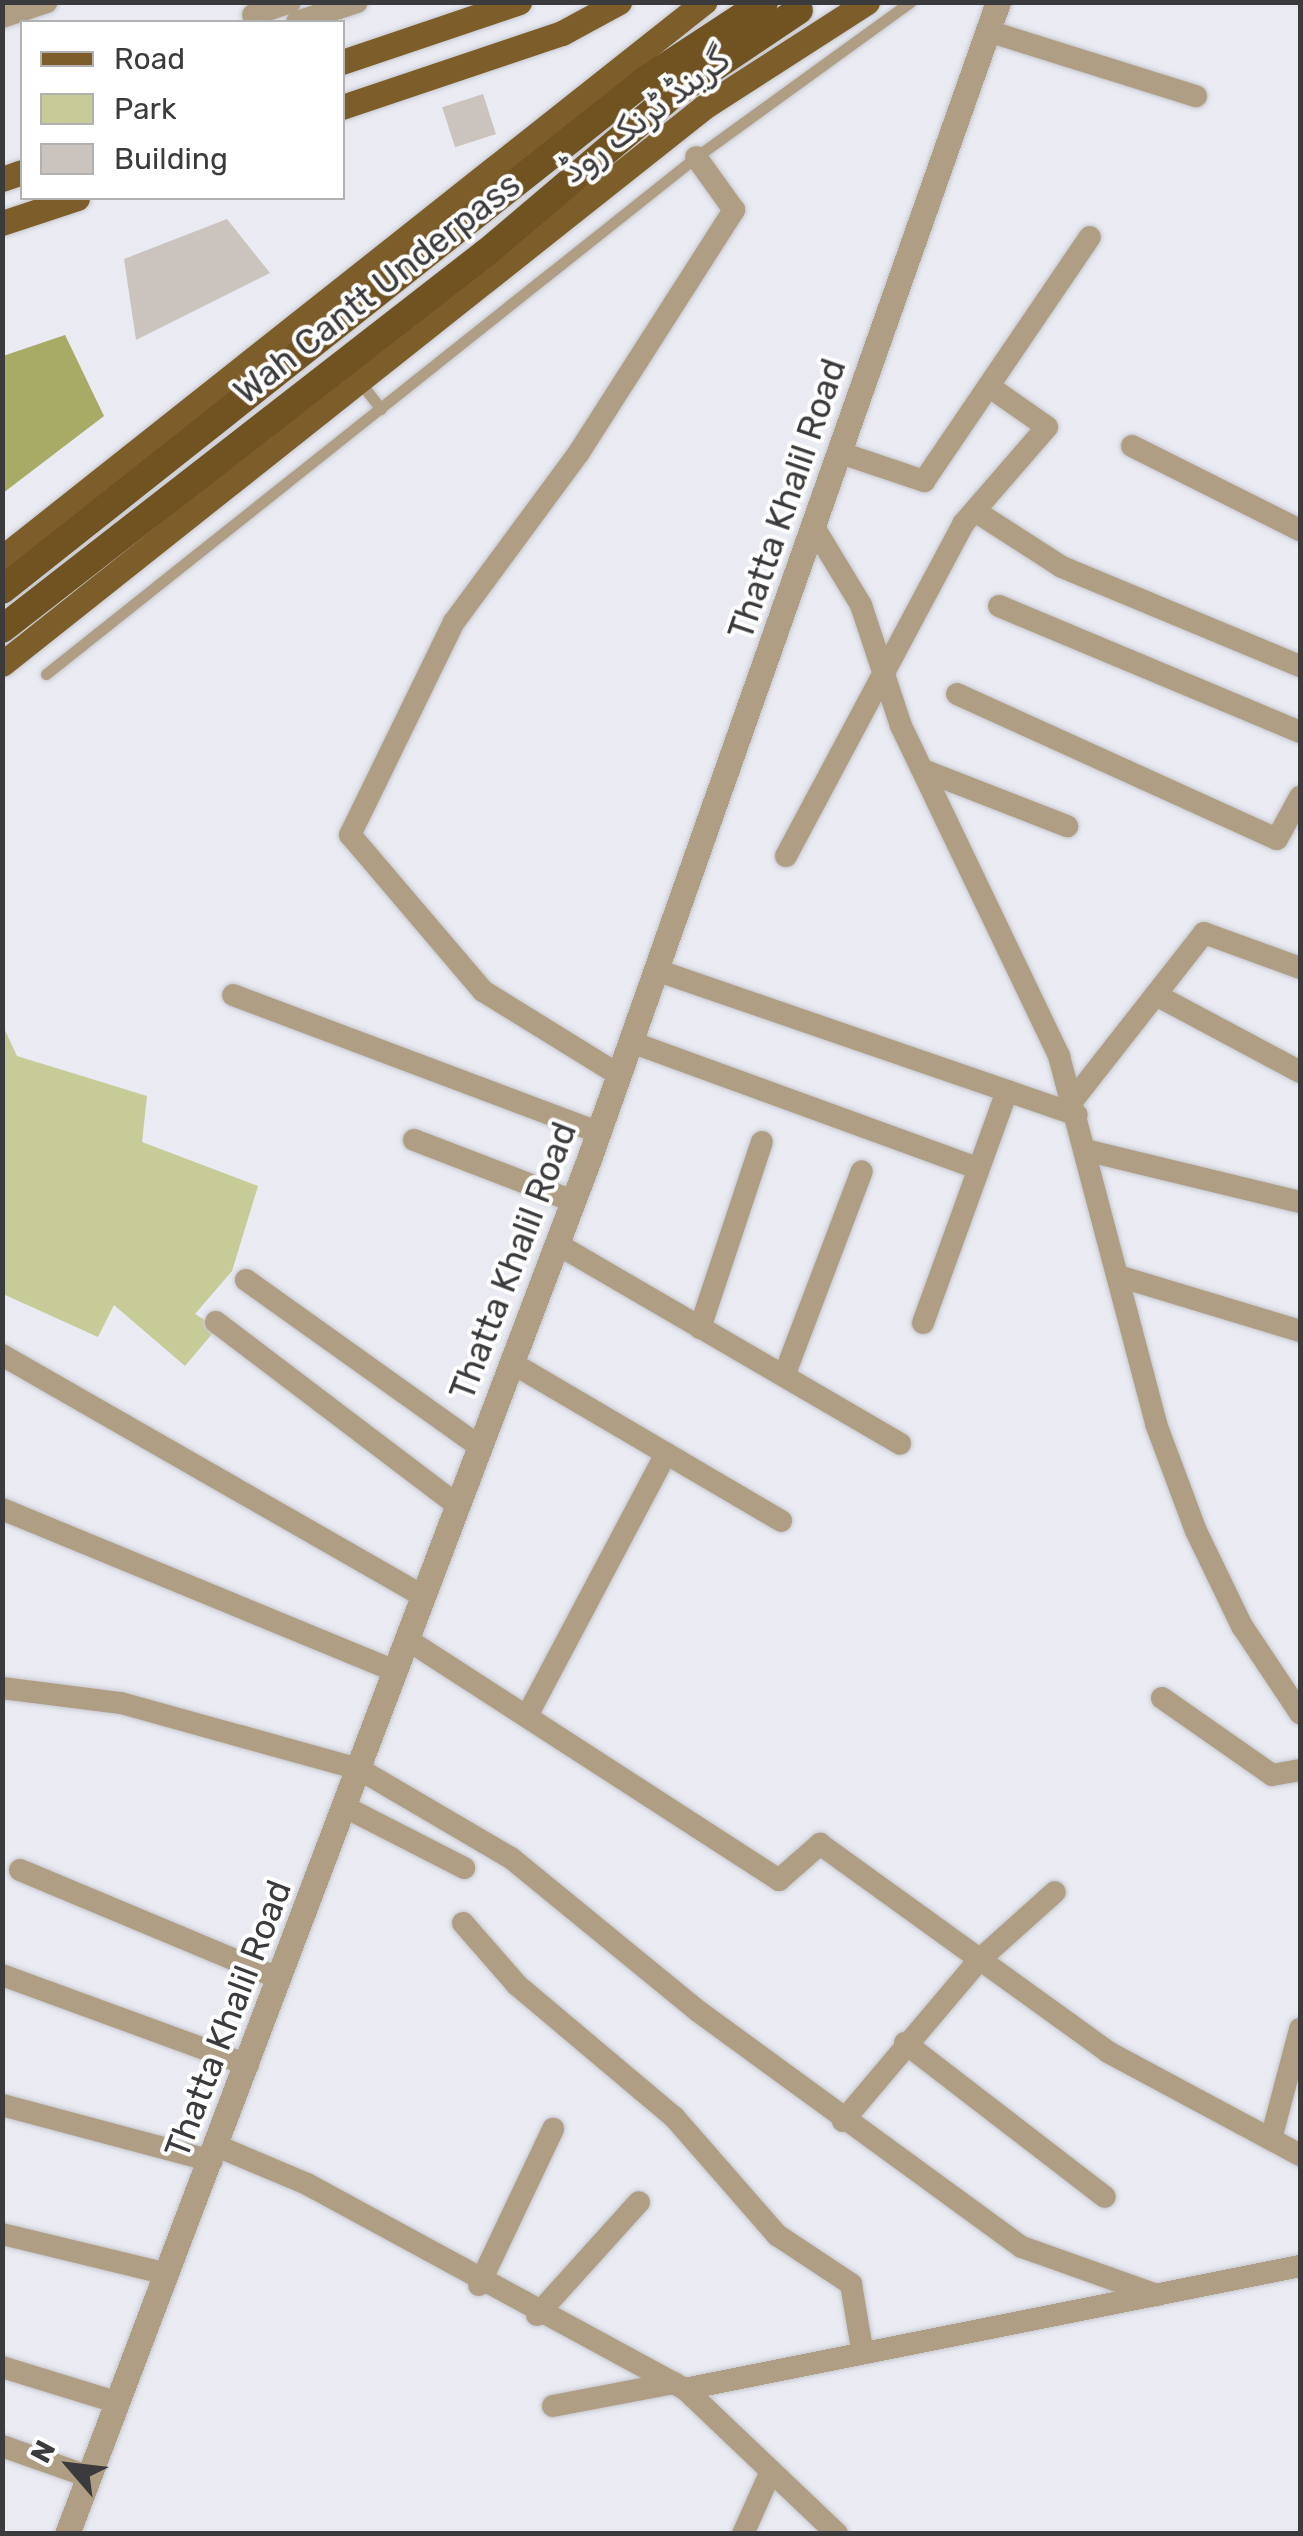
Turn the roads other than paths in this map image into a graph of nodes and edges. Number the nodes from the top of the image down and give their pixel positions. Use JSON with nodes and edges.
{"nodes":[{"id":1,"x":47,"y":2,"type":"edge"},
{"id":2,"x":290,"y":2,"type":"edge"},
{"id":3,"x":357,"y":2,"type":"edge"},
{"id":4,"x":519,"y":2,"type":"edge"},
{"id":5,"x":620,"y":2,"type":"edge"},
{"id":6,"x":704,"y":2,"type":"edge"},
{"id":7,"x":764,"y":2,"type":"edge"},
{"id":8,"x":867,"y":2,"type":"edge"},
{"id":9,"x":910,"y":2,"type":"edge"},
{"id":10,"x":998,"y":2,"type":"edge"},
{"id":11,"x":799,"y":10,"type":"dead end"},
{"id":12,"x":7,"y":11,"type":"edge"},
{"id":13,"x":252,"y":13,"type":"edge"},
{"id":14,"x":303,"y":20,"type":"edge"},
{"id":15,"x":988,"y":30,"type":"junction"},
{"id":16,"x":345,"y":61,"type":"edge"},
{"id":17,"x":1196,"y":96,"type":"dead end"},
{"id":18,"x":345,"y":106,"type":"edge"},
{"id":19,"x":696,"y":157,"type":"junction"},
{"id":20,"x":71,"y":200,"type":"edge"},
{"id":21,"x":2,"y":223,"type":"edge"},
{"id":22,"x":1090,"y":237,"type":"dead end"},
{"id":23,"x":363,"y":386,"type":"junction"},
{"id":24,"x":992,"y":388,"type":"junction"},
{"id":25,"x":381,"y":408,"type":"junction"},
{"id":26,"x":1132,"y":446,"type":"dead end"},
{"id":27,"x":841,"y":453,"type":"junction"},
{"id":28,"x":975,"y":511,"type":"junction"},
{"id":29,"x":815,"y":528,"type":"junction"},
{"id":30,"x":1300,"y":530,"type":"edge"},
{"id":31,"x":2,"y":558,"type":"edge"},
{"id":32,"x":2,"y":590,"type":"edge"},
{"id":33,"x":999,"y":606,"type":"dead end"},
{"id":34,"x":2,"y":628,"type":"edge"},
{"id":35,"x":2,"y":664,"type":"edge"},
{"id":36,"x":1300,"y":666,"type":"edge"},
{"id":37,"x":884,"y":673,"type":"junction"},
{"id":38,"x":46,"y":674,"type":"dead end"},
{"id":39,"x":958,"y":694,"type":"dead end"},
{"id":40,"x":1300,"y":732,"type":"edge"},
{"id":41,"x":923,"y":770,"type":"junction"},
{"id":42,"x":1300,"y":797,"type":"edge"},
{"id":43,"x":1067,"y":826,"type":"dead end"},
{"id":44,"x":786,"y":856,"type":"dead end"},
{"id":45,"x":1300,"y":968,"type":"edge"},
{"id":46,"x":656,"y":970,"type":"junction"},
{"id":47,"x":232,"y":995,"type":"dead end"},
{"id":48,"x":1156,"y":995,"type":"junction"},
{"id":49,"x":631,"y":1042,"type":"junction"},
{"id":50,"x":1300,"y":1072,"type":"edge"},
{"id":51,"x":619,"y":1076,"type":"junction"},
{"id":52,"x":1007,"y":1091,"type":"junction"},
{"id":53,"x":1075,"y":1108,"type":"junction"},
{"id":54,"x":598,"y":1132,"type":"junction"},
{"id":55,"x":414,"y":1140,"type":"dead end"},
{"id":56,"x":762,"y":1142,"type":"dead end"},
{"id":57,"x":1089,"y":1151,"type":"junction"},
{"id":58,"x":979,"y":1169,"type":"junction"},
{"id":59,"x":862,"y":1172,"type":"dead end"},
{"id":60,"x":573,"y":1201,"type":"junction"},
{"id":61,"x":1300,"y":1202,"type":"edge"},
{"id":62,"x":557,"y":1244,"type":"junction"},
{"id":63,"x":1118,"y":1276,"type":"junction"},
{"id":64,"x":246,"y":1280,"type":"dead end"},
{"id":65,"x":216,"y":1322,"type":"dead end"},
{"id":66,"x":924,"y":1323,"type":"dead end"},
{"id":67,"x":700,"y":1328,"type":"junction"},
{"id":68,"x":1300,"y":1332,"type":"edge"},
{"id":69,"x":2,"y":1356,"type":"edge"},
{"id":70,"x":512,"y":1363,"type":"junction"},
{"id":71,"x":784,"y":1376,"type":"junction"},
{"id":72,"x":900,"y":1444,"type":"dead end"},
{"id":73,"x":480,"y":1447,"type":"junction"},
{"id":74,"x":666,"y":1453,"type":"junction"},
{"id":75,"x":458,"y":1506,"type":"junction"},
{"id":76,"x":2,"y":1510,"type":"edge"},
{"id":77,"x":781,"y":1521,"type":"dead end"},
{"id":78,"x":424,"y":1597,"type":"junction"},
{"id":79,"x":408,"y":1640,"type":"junction"},
{"id":80,"x":396,"y":1671,"type":"junction"},
{"id":81,"x":2,"y":1688,"type":"edge"},
{"id":82,"x":1162,"y":1698,"type":"dead end"},
{"id":83,"x":1300,"y":1713,"type":"edge"},
{"id":84,"x":527,"y":1716,"type":"junction"},
{"id":85,"x":359,"y":1769,"type":"junction"},
{"id":86,"x":1300,"y":1770,"type":"edge"},
{"id":87,"x":345,"y":1807,"type":"junction"},
{"id":88,"x":464,"y":1868,"type":"dead end"},
{"id":89,"x":20,"y":1870,"type":"dead end"},
{"id":90,"x":1055,"y":1892,"type":"dead end"},
{"id":91,"x":462,"y":1924,"type":"dead end"},
{"id":92,"x":978,"y":1962,"type":"junction"},
{"id":93,"x":2,"y":1975,"type":"edge"},
{"id":94,"x":280,"y":1979,"type":"junction"},
{"id":95,"x":1300,"y":2029,"type":"edge"},
{"id":96,"x":905,"y":2043,"type":"junction"},
{"id":97,"x":248,"y":2065,"type":"junction"},
{"id":98,"x":1295,"y":2069,"type":"edge"},
{"id":99,"x":2,"y":2105,"type":"edge"},
{"id":100,"x":843,"y":2121,"type":"junction"},
{"id":101,"x":552,"y":2128,"type":"dead end"},
{"id":102,"x":1271,"y":2139,"type":"junction"},
{"id":103,"x":214,"y":2154,"type":"junction"},
{"id":104,"x":1300,"y":2155,"type":"edge"},
{"id":105,"x":1105,"y":2198,"type":"dead end"},
{"id":106,"x":639,"y":2202,"type":"dead end"},
{"id":107,"x":2,"y":2234,"type":"edge"},
{"id":108,"x":1300,"y":2266,"type":"edge"},
{"id":109,"x":167,"y":2274,"type":"junction"},
{"id":110,"x":479,"y":2285,"type":"junction"},
{"id":111,"x":1157,"y":2295,"type":"junction"},
{"id":112,"x":536,"y":2316,"type":"junction"},
{"id":113,"x":862,"y":2348,"type":"junction"},
{"id":114,"x":2,"y":2366,"type":"edge"},
{"id":115,"x":679,"y":2386,"type":"junction"},
{"id":116,"x":116,"y":2402,"type":"junction"},
{"id":117,"x":552,"y":2406,"type":"dead end"},
{"id":118,"x":2,"y":2446,"type":"edge"},
{"id":119,"x":771,"y":2471,"type":"junction"},
{"id":120,"x":87,"y":2476,"type":"junction"},
{"id":121,"x":67,"y":2534,"type":"edge"},
{"id":122,"x":744,"y":2534,"type":"edge"},
{"id":123,"x":837,"y":2534,"type":"edge"}],
"edges":[{"from":1,"to":12,"type":"street"},
{"from":2,"to":13,"type":"street"},
{"from":3,"to":14,"type":"street"},
{"from":4,"to":16,"type":"main road"},
{"from":5,"to":18,"type":"main road"},
{"from":6,"to":31,"type":"main road","name":"گرینڈ ٹرنک روڈ"},
{"from":7,"to":32,"type":"highway","name":"Wah Cantt Underpass"},
{"from":8,"to":23,"type":"main road","name":"گرینڈ ٹرنک روڈ"},
{"from":9,"to":19,"type":"lane"},
{"from":10,"to":15,"type":"street","name":"Thatta Khalil Road"},
{"from":11,"to":34,"type":"highway","name":"Wah Cantt Underpass"},
{"from":15,"to":17,"type":"street"},
{"from":15,"to":27,"type":"street","name":"Thatta Khalil Road"},
{"from":19,"to":25,"type":"lane"},
{"from":19,"to":51,"type":"street"},
{"from":20,"to":21,"type":"main road"},
{"from":22,"to":24,"type":"street"},
{"from":23,"to":25,"type":"lane"},
{"from":23,"to":35,"type":"main road","name":"گرینڈ ٹرنک روڈ"},
{"from":24,"to":27,"type":"street"},
{"from":24,"to":28,"type":"street"},
{"from":25,"to":38,"type":"lane"},
{"from":26,"to":30,"type":"street"},
{"from":27,"to":29,"type":"street","name":"Thatta Khalil Road"},
{"from":28,"to":36,"type":"street"},
{"from":28,"to":37,"type":"street"},
{"from":29,"to":37,"type":"street"},
{"from":29,"to":46,"type":"street","name":"Thatta Khalil Road"},
{"from":33,"to":40,"type":"street"},
{"from":37,"to":41,"type":"street"},
{"from":37,"to":44,"type":"street"},
{"from":39,"to":42,"type":"street"},
{"from":41,"to":43,"type":"street"},
{"from":41,"to":53,"type":"street"},
{"from":45,"to":48,"type":"street"},
{"from":46,"to":49,"type":"street","name":"Thatta Khalil Road"},
{"from":46,"to":52,"type":"street"},
{"from":47,"to":54,"type":"street"},
{"from":48,"to":50,"type":"street"},
{"from":48,"to":53,"type":"street"},
{"from":49,"to":51,"type":"street","name":"Thatta Khalil Road"},
{"from":49,"to":58,"type":"street"},
{"from":51,"to":54,"type":"street","name":"Thatta Khalil Road"},
{"from":52,"to":53,"type":"street"},
{"from":52,"to":58,"type":"street"},
{"from":53,"to":57,"type":"street"},
{"from":54,"to":60,"type":"street","name":"Thatta Khalil Road"},
{"from":55,"to":60,"type":"street"},
{"from":56,"to":67,"type":"street"},
{"from":57,"to":61,"type":"street"},
{"from":57,"to":63,"type":"street"},
{"from":58,"to":66,"type":"street"},
{"from":59,"to":71,"type":"street"},
{"from":60,"to":62,"type":"street","name":"Thatta Khalil Road"},
{"from":62,"to":67,"type":"street"},
{"from":62,"to":70,"type":"street","name":"Thatta Khalil Road"},
{"from":63,"to":68,"type":"street"},
{"from":63,"to":83,"type":"street"},
{"from":64,"to":73,"type":"street"},
{"from":65,"to":75,"type":"street"},
{"from":67,"to":71,"type":"street"},
{"from":69,"to":78,"type":"street"},
{"from":70,"to":73,"type":"street","name":"Thatta Khalil Road"},
{"from":70,"to":74,"type":"street"},
{"from":71,"to":72,"type":"street"},
{"from":73,"to":75,"type":"street","name":"Thatta Khalil Road"},
{"from":74,"to":77,"type":"street"},
{"from":74,"to":84,"type":"street"},
{"from":75,"to":78,"type":"street","name":"Thatta Khalil Road"},
{"from":76,"to":80,"type":"street"},
{"from":78,"to":79,"type":"street","name":"Thatta Khalil Road"},
{"from":79,"to":80,"type":"street","name":"Thatta Khalil Road"},
{"from":79,"to":84,"type":"street"},
{"from":80,"to":85,"type":"street","name":"Thatta Khalil Road"},
{"from":81,"to":85,"type":"street"},
{"from":82,"to":86,"type":"street"},
{"from":84,"to":92,"type":"street"},
{"from":85,"to":87,"type":"street","name":"Thatta Khalil Road"},
{"from":85,"to":100,"type":"street"},
{"from":87,"to":88,"type":"street"},
{"from":87,"to":94,"type":"street","name":"Thatta Khalil Road"},
{"from":89,"to":94,"type":"street"},
{"from":90,"to":92,"type":"street"},
{"from":91,"to":113,"type":"street"},
{"from":92,"to":96,"type":"street"},
{"from":92,"to":102,"type":"street"},
{"from":93,"to":97,"type":"street"},
{"from":94,"to":97,"type":"street","name":"Thatta Khalil Road"},
{"from":95,"to":98,"type":"street"},
{"from":96,"to":100,"type":"street"},
{"from":96,"to":105,"type":"street"},
{"from":97,"to":103,"type":"street","name":"Thatta Khalil Road"},
{"from":98,"to":102,"type":"street"},
{"from":99,"to":103,"type":"street"},
{"from":100,"to":111,"type":"street"},
{"from":101,"to":110,"type":"street"},
{"from":102,"to":104,"type":"street"},
{"from":103,"to":109,"type":"street","name":"Thatta Khalil Road"},
{"from":103,"to":110,"type":"street"},
{"from":106,"to":112,"type":"street"},
{"from":107,"to":109,"type":"street"},
{"from":108,"to":111,"type":"street"},
{"from":109,"to":116,"type":"street","name":"Thatta Khalil Road"},
{"from":110,"to":112,"type":"street"},
{"from":111,"to":113,"type":"street"},
{"from":112,"to":115,"type":"street"},
{"from":113,"to":115,"type":"street"},
{"from":114,"to":116,"type":"street"},
{"from":115,"to":117,"type":"street"},
{"from":115,"to":119,"type":"street"},
{"from":116,"to":120,"type":"street","name":"Thatta Khalil Road"},
{"from":118,"to":120,"type":"street"},
{"from":119,"to":122,"type":"street"},
{"from":119,"to":123,"type":"street"},
{"from":120,"to":121,"type":"street","name":"Thatta Khalil Road"}]}
